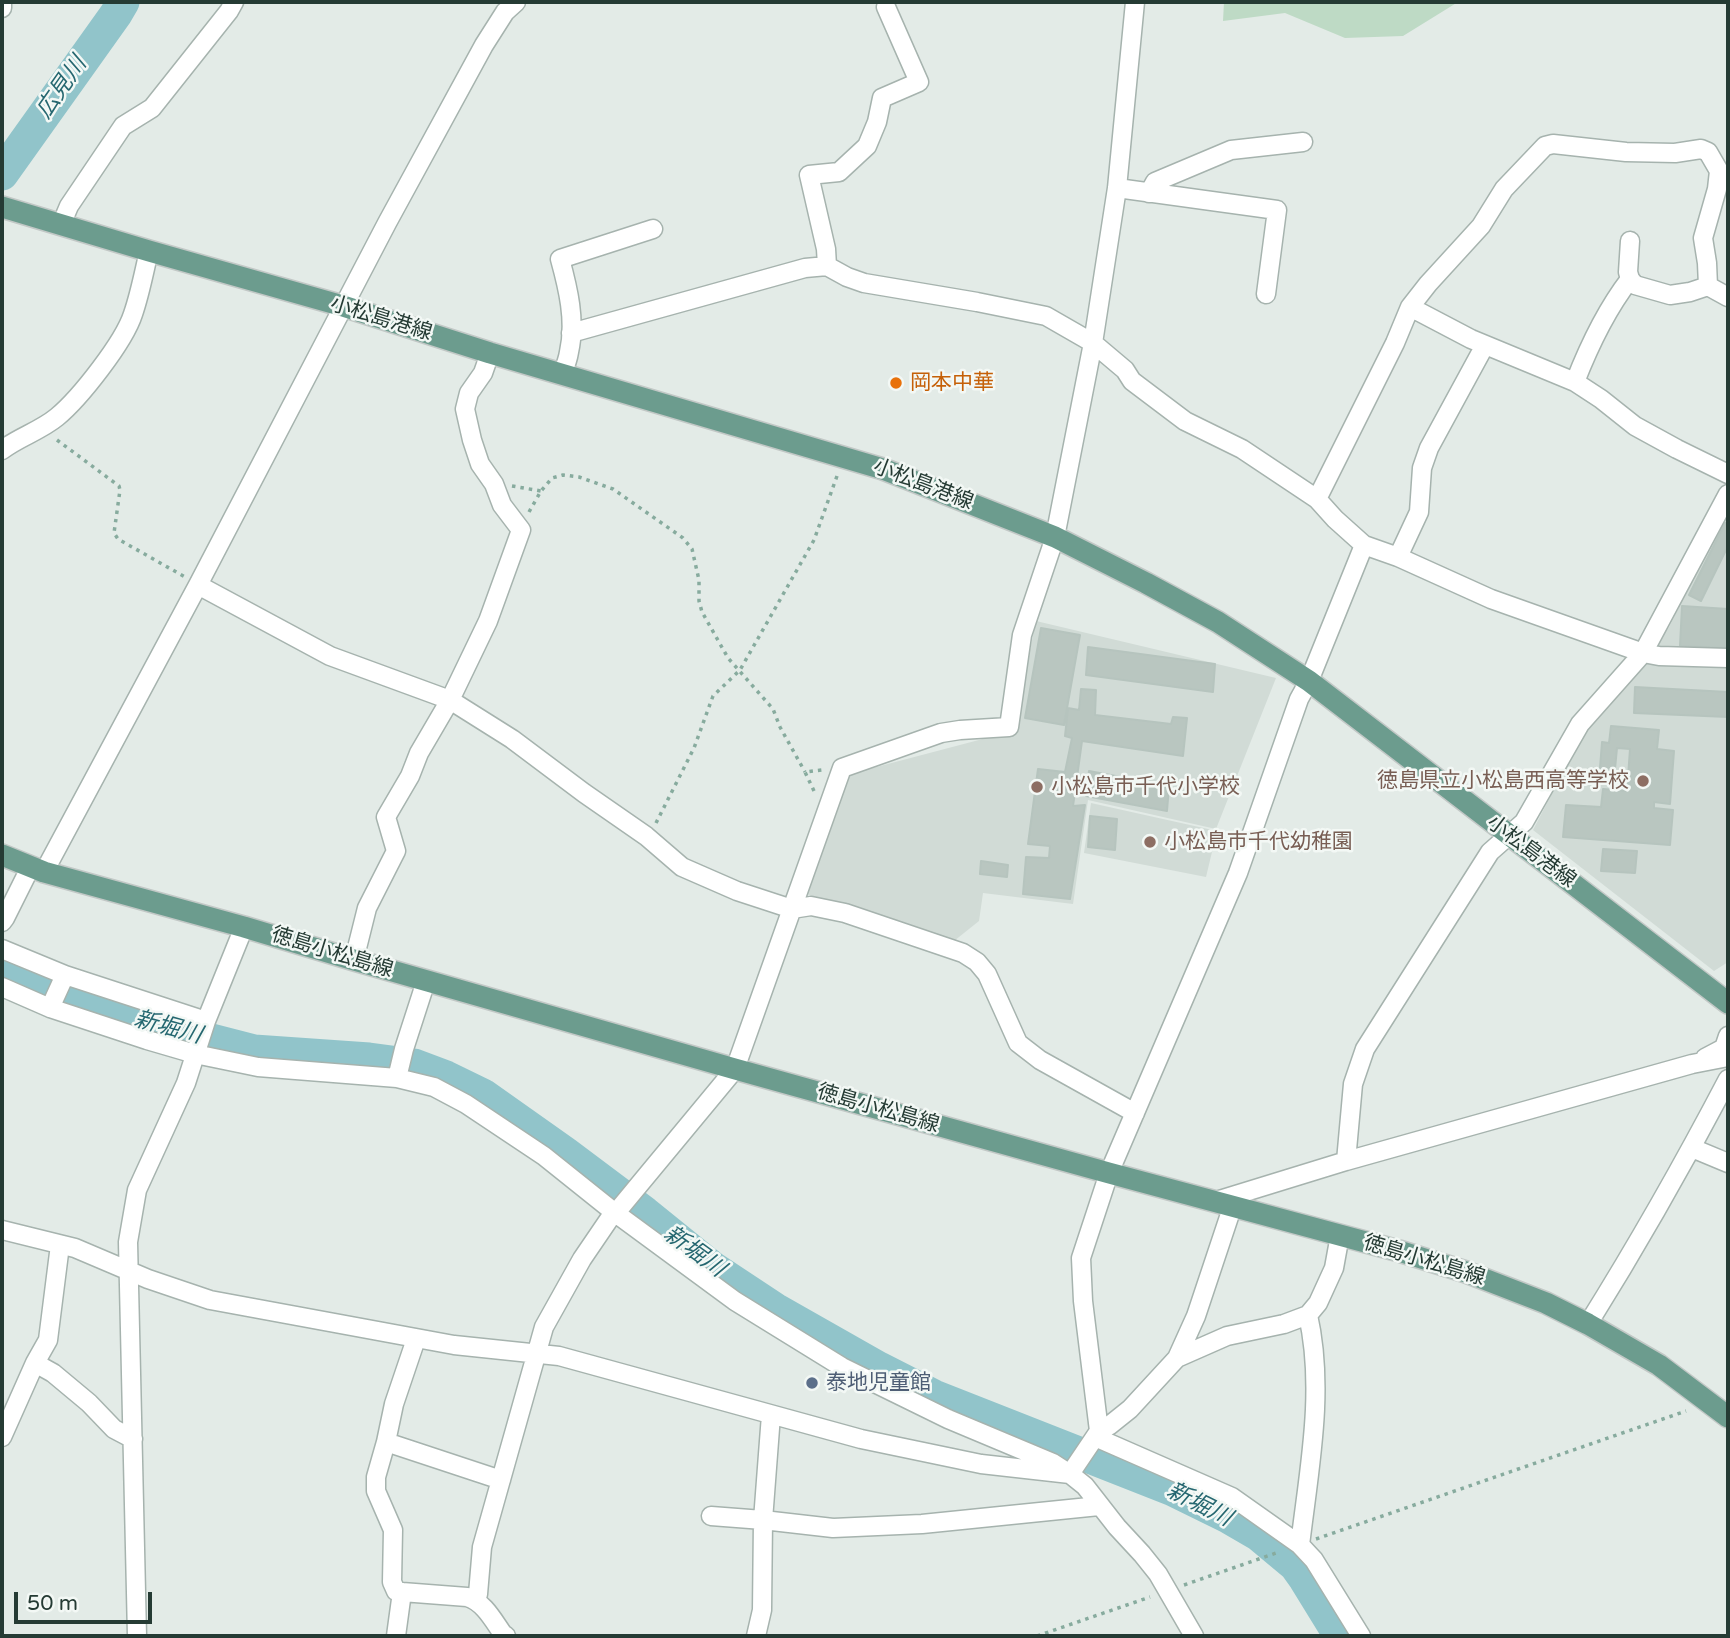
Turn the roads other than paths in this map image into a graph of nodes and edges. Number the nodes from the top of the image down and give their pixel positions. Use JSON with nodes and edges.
{"nodes":[{"id":1,"x":2,"y":2,"type":"edge"},
{"id":2,"x":234,"y":2,"type":"edge"},
{"id":3,"x":1135,"y":2,"type":"edge"},
{"id":4,"x":505,"y":5,"type":"edge"},
{"id":5,"x":886,"y":7,"type":"dead end"},
{"id":6,"x":2,"y":8,"type":"edge"},
{"id":7,"x":1303,"y":142,"type":"dead end"},
{"id":8,"x":1117,"y":188,"type":"junction"},
{"id":9,"x":1149,"y":193,"type":"junction"},
{"id":10,"x":2,"y":207,"type":"edge"},
{"id":11,"x":61,"y":225,"type":"junction"},
{"id":12,"x":653,"y":229,"type":"dead end"},
{"id":13,"x":1630,"y":241,"type":"dead end"},
{"id":14,"x":149,"y":251,"type":"junction"},
{"id":15,"x":827,"y":266,"type":"junction"},
{"id":16,"x":1630,"y":279,"type":"junction"},
{"id":17,"x":1707,"y":286,"type":"junction"},
{"id":18,"x":1266,"y":294,"type":"dead end"},
{"id":19,"x":1728,"y":298,"type":"edge"},
{"id":20,"x":343,"y":306,"type":"junction"},
{"id":21,"x":1410,"y":307,"type":"junction"},
{"id":22,"x":571,"y":333,"type":"junction"},
{"id":23,"x":1093,"y":343,"type":"junction"},
{"id":24,"x":1486,"y":345,"type":"junction"},
{"id":25,"x":490,"y":353,"type":"junction"},
{"id":26,"x":562,"y":373,"type":"junction"},
{"id":27,"x":1575,"y":382,"type":"junction"},
{"id":28,"x":2,"y":450,"type":"edge"},
{"id":29,"x":1728,"y":474,"type":"edge"},
{"id":30,"x":1728,"y":494,"type":"edge"},
{"id":31,"x":1317,"y":499,"type":"junction"},
{"id":32,"x":1055,"y":537,"type":"junction"},
{"id":33,"x":1364,"y":545,"type":"junction"},
{"id":34,"x":1398,"y":557,"type":"junction"},
{"id":35,"x":198,"y":585,"type":"junction"},
{"id":36,"x":1643,"y":653,"type":"junction"},
{"id":37,"x":1728,"y":658,"type":"edge"},
{"id":38,"x":1309,"y":681,"type":"junction"},
{"id":39,"x":450,"y":700,"type":"junction"},
{"id":40,"x":1508,"y":835,"type":"junction"},
{"id":41,"x":2,"y":855,"type":"edge"},
{"id":42,"x":38,"y":869,"type":"junction"},
{"id":43,"x":792,"y":909,"type":"junction"},
{"id":44,"x":2,"y":922,"type":"edge"},
{"id":45,"x":244,"y":927,"type":"junction"},
{"id":46,"x":2,"y":949,"type":"edge"},
{"id":47,"x":354,"y":960,"type":"junction"},
{"id":48,"x":64,"y":979,"type":"junction"},
{"id":49,"x":426,"y":981,"type":"junction"},
{"id":50,"x":2,"y":987,"type":"edge"},
{"id":51,"x":52,"y":1004,"type":"junction"},
{"id":52,"x":1726,"y":1004,"type":"edge"},
{"id":53,"x":204,"y":1024,"type":"junction"},
{"id":54,"x":1728,"y":1035,"type":"edge"},
{"id":55,"x":197,"y":1050,"type":"junction"},
{"id":56,"x":1728,"y":1057,"type":"edge"},
{"id":57,"x":1692,"y":1064,"type":"junction"},
{"id":58,"x":735,"y":1069,"type":"junction"},
{"id":59,"x":398,"y":1075,"type":"junction"},
{"id":60,"x":1728,"y":1079,"type":"edge"},
{"id":61,"x":1135,"y":1113,"type":"junction"},
{"id":62,"x":1692,"y":1148,"type":"junction"},
{"id":63,"x":1346,"y":1161,"type":"junction"},
{"id":64,"x":1728,"y":1163,"type":"edge"},
{"id":65,"x":1109,"y":1173,"type":"junction"},
{"id":66,"x":1225,"y":1203,"type":"junction"},
{"id":67,"x":617,"y":1210,"type":"junction"},
{"id":68,"x":2,"y":1230,"type":"edge"},
{"id":69,"x":1340,"y":1235,"type":"junction"},
{"id":70,"x":60,"y":1245,"type":"junction"},
{"id":71,"x":128,"y":1269,"type":"junction"},
{"id":72,"x":1308,"y":1315,"type":"junction"},
{"id":73,"x":1588,"y":1324,"type":"junction"},
{"id":74,"x":416,"y":1339,"type":"junction"},
{"id":75,"x":536,"y":1353,"type":"junction"},
{"id":76,"x":1177,"y":1358,"type":"junction"},
{"id":77,"x":35,"y":1363,"type":"junction"},
{"id":78,"x":771,"y":1415,"type":"junction"},
{"id":79,"x":1728,"y":1417,"type":"edge"},
{"id":80,"x":2,"y":1437,"type":"edge"},
{"id":81,"x":1096,"y":1437,"type":"junction"},
{"id":82,"x":133,"y":1439,"type":"junction"},
{"id":83,"x":386,"y":1442,"type":"junction"},
{"id":84,"x":1073,"y":1470,"type":"junction"},
{"id":85,"x":501,"y":1480,"type":"junction"},
{"id":86,"x":1099,"y":1506,"type":"junction"},
{"id":87,"x":711,"y":1517,"type":"dead end"},
{"id":88,"x":763,"y":1520,"type":"junction"},
{"id":89,"x":1300,"y":1545,"type":"junction"},
{"id":90,"x":402,"y":1592,"type":"junction"},
{"id":91,"x":475,"y":1599,"type":"junction"},
{"id":92,"x":137,"y":1636,"type":"edge"},
{"id":93,"x":396,"y":1636,"type":"edge"},
{"id":94,"x":506,"y":1636,"type":"edge"},
{"id":95,"x":756,"y":1636,"type":"edge"},
{"id":96,"x":1194,"y":1636,"type":"edge"},
{"id":97,"x":1361,"y":1636,"type":"edge"}],
"edges":[{"from":1,"to":6,"type":"street"},
{"from":2,"to":11,"type":"street"},
{"from":3,"to":8,"type":"street"},
{"from":4,"to":20,"type":"street"},
{"from":5,"to":15,"type":"street"},
{"from":7,"to":9,"type":"street"},
{"from":8,"to":9,"type":"street"},
{"from":8,"to":23,"type":"street"},
{"from":9,"to":18,"type":"street"},
{"from":10,"to":11,"type":"main road","name":"小松島港線"},
{"from":11,"to":14,"type":"main road","name":"小松島港線"},
{"from":12,"to":22,"type":"street"},
{"from":13,"to":16,"type":"street"},
{"from":14,"to":20,"type":"main road","name":"小松島港線"},
{"from":14,"to":28,"type":"street"},
{"from":15,"to":22,"type":"street"},
{"from":15,"to":23,"type":"street"},
{"from":16,"to":17,"type":"street"},
{"from":16,"to":27,"type":"street"},
{"from":17,"to":19,"type":"street"},
{"from":17,"to":21,"type":"street"},
{"from":20,"to":25,"type":"main road","name":"小松島港線"},
{"from":20,"to":35,"type":"street"},
{"from":21,"to":24,"type":"street"},
{"from":21,"to":31,"type":"street"},
{"from":22,"to":26,"type":"street"},
{"from":23,"to":31,"type":"street"},
{"from":23,"to":32,"type":"street"},
{"from":24,"to":27,"type":"street"},
{"from":24,"to":34,"type":"street"},
{"from":25,"to":26,"type":"main road","name":"小松島港線"},
{"from":25,"to":39,"type":"street"},
{"from":26,"to":32,"type":"main road","name":"小松島港線"},
{"from":27,"to":29,"type":"street"},
{"from":30,"to":36,"type":"street"},
{"from":31,"to":33,"type":"street"},
{"from":32,"to":38,"type":"main road","name":"小松島港線"},
{"from":32,"to":43,"type":"street"},
{"from":33,"to":34,"type":"street"},
{"from":33,"to":38,"type":"street"},
{"from":34,"to":36,"type":"street"},
{"from":35,"to":39,"type":"street"},
{"from":35,"to":42,"type":"street"},
{"from":36,"to":37,"type":"street"},
{"from":36,"to":40,"type":"street"},
{"from":38,"to":40,"type":"main road","name":"小松島港線"},
{"from":38,"to":61,"type":"street"},
{"from":39,"to":43,"type":"street"},
{"from":39,"to":47,"type":"street"},
{"from":40,"to":52,"type":"main road","name":"小松島港線"},
{"from":40,"to":63,"type":"street"},
{"from":41,"to":42,"type":"main road","name":"徳島小松島線"},
{"from":42,"to":44,"type":"street"},
{"from":42,"to":45,"type":"main road","name":"徳島小松島線"},
{"from":43,"to":58,"type":"street"},
{"from":43,"to":61,"type":"street"},
{"from":45,"to":47,"type":"main road","name":"徳島小松島線"},
{"from":45,"to":53,"type":"street"},
{"from":46,"to":48,"type":"street"},
{"from":47,"to":49,"type":"main road","name":"徳島小松島線"},
{"from":48,"to":51,"type":"street"},
{"from":48,"to":53,"type":"street"},
{"from":49,"to":58,"type":"main road","name":"徳島小松島線"},
{"from":49,"to":59,"type":"street"},
{"from":50,"to":51,"type":"street"},
{"from":51,"to":55,"type":"street"},
{"from":53,"to":55,"type":"street"},
{"from":54,"to":57,"type":"street"},
{"from":55,"to":59,"type":"street"},
{"from":55,"to":71,"type":"street"},
{"from":56,"to":57,"type":"street"},
{"from":57,"to":63,"type":"street"},
{"from":58,"to":65,"type":"main road","name":"徳島小松島線"},
{"from":58,"to":67,"type":"street"},
{"from":59,"to":67,"type":"street"},
{"from":60,"to":62,"type":"street"},
{"from":61,"to":65,"type":"street"},
{"from":62,"to":64,"type":"street"},
{"from":62,"to":73,"type":"street"},
{"from":63,"to":66,"type":"street"},
{"from":65,"to":66,"type":"main road","name":"徳島小松島線"},
{"from":65,"to":81,"type":"street"},
{"from":66,"to":69,"type":"main road","name":"徳島小松島線"},
{"from":66,"to":76,"type":"street"},
{"from":67,"to":75,"type":"street"},
{"from":67,"to":84,"type":"street"},
{"from":68,"to":70,"type":"street"},
{"from":69,"to":72,"type":"street"},
{"from":69,"to":73,"type":"main road","name":"徳島小松島線"},
{"from":70,"to":71,"type":"street"},
{"from":70,"to":77,"type":"street"},
{"from":71,"to":74,"type":"street"},
{"from":71,"to":82,"type":"street"},
{"from":72,"to":76,"type":"street"},
{"from":72,"to":89,"type":"street"},
{"from":73,"to":79,"type":"main road","name":"徳島小松島線"},
{"from":74,"to":75,"type":"street"},
{"from":74,"to":83,"type":"street"},
{"from":75,"to":78,"type":"street"},
{"from":75,"to":85,"type":"street"},
{"from":76,"to":81,"type":"street"},
{"from":77,"to":80,"type":"street"},
{"from":77,"to":82,"type":"street"},
{"from":78,"to":84,"type":"street"},
{"from":78,"to":88,"type":"street"},
{"from":81,"to":84,"type":"street"},
{"from":81,"to":89,"type":"street"},
{"from":82,"to":92,"type":"street"},
{"from":83,"to":85,"type":"street"},
{"from":83,"to":90,"type":"street"},
{"from":84,"to":86,"type":"street"},
{"from":85,"to":91,"type":"street"},
{"from":86,"to":88,"type":"street"},
{"from":86,"to":96,"type":"street"},
{"from":87,"to":88,"type":"street"},
{"from":88,"to":95,"type":"street"},
{"from":89,"to":97,"type":"street"},
{"from":90,"to":91,"type":"street"},
{"from":90,"to":93,"type":"street"},
{"from":91,"to":94,"type":"street"}]}
